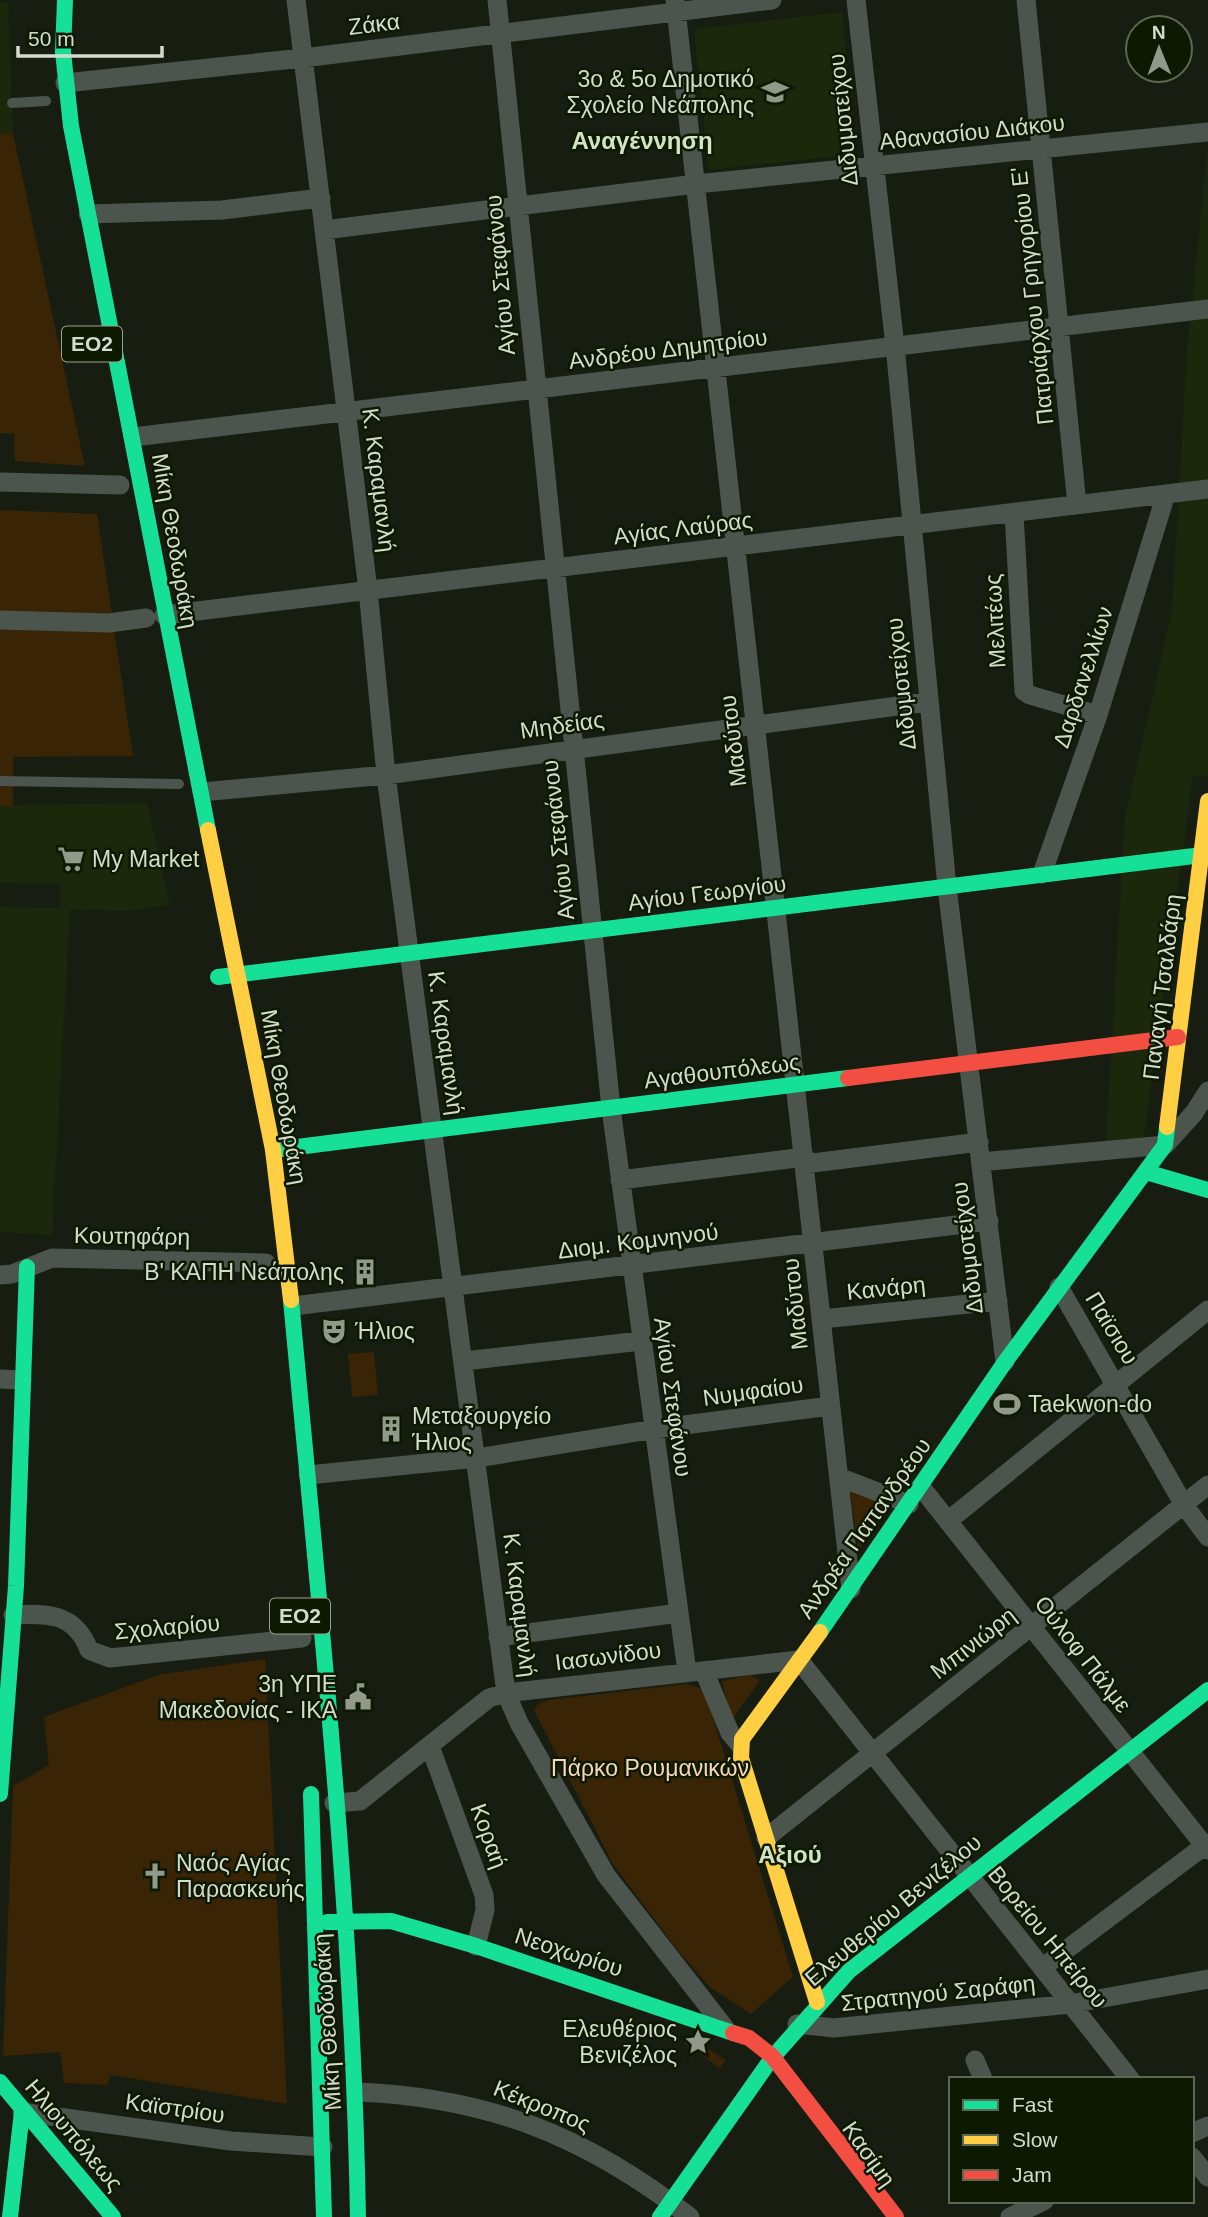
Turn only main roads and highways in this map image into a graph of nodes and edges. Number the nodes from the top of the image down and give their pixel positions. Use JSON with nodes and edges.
{"nodes":[{"id":1,"x":65,"y":0,"type":"edge"},
{"id":2,"x":45,"y":80,"type":"dead end"},
{"id":3,"x":49,"y":119,"type":"dead end"},
{"id":4,"x":116,"y":463,"type":"dead end"},
{"id":5,"x":122,"y":492,"type":"road end"},
{"id":6,"x":1208,"y":801,"type":"edge"},
{"id":7,"x":1203,"y":867,"type":"edge"},
{"id":8,"x":214,"y":956,"type":"dead end"},
{"id":9,"x":238,"y":974,"type":"junction"},
{"id":10,"x":218,"y":977,"type":"junction"},
{"id":11,"x":222,"y":999,"type":"dead end"},
{"id":12,"x":1178,"y":1037,"type":"junction"},
{"id":13,"x":273,"y":1150,"type":"junction"},
{"id":14,"x":1146,"y":1172,"type":"junction"},
{"id":15,"x":1208,"y":1190,"type":"edge"},
{"id":16,"x":27,"y":1267,"type":"road end"},
{"id":17,"x":9,"y":1481,"type":"edge"},
{"id":18,"x":8,"y":1585,"type":"edge"},
{"id":19,"x":4,"y":1684,"type":"edge"},
{"id":20,"x":1208,"y":1690,"type":"edge"},
{"id":21,"x":310,"y":1773,"type":"dead end"},
{"id":22,"x":0,"y":1794,"type":"edge"},
{"id":23,"x":343,"y":1921,"type":"junction"},
{"id":24,"x":315,"y":1922,"type":"junction"},
{"id":25,"x":817,"y":2002,"type":"junction"},
{"id":26,"x":772,"y":2056,"type":"junction"},
{"id":27,"x":0,"y":2082,"type":"edge"},
{"id":28,"x":22,"y":2112,"type":"junction"},
{"id":29,"x":8,"y":2169,"type":"edge"},
{"id":30,"x":665,"y":2209,"type":"edge"},
{"id":31,"x":10,"y":2217,"type":"edge"},
{"id":32,"x":113,"y":2217,"type":"edge"},
{"id":33,"x":324,"y":2217,"type":"edge"},
{"id":34,"x":358,"y":2217,"type":"edge"},
{"id":35,"x":895,"y":2217,"type":"edge"}],
"edges":[{"from":1,"to":9,"type":"main road","name":"Μίκη Θεοδωράκη","number":"ΕΟ2"},
{"from":2,"to":3,"type":"main road"},
{"from":4,"to":5,"type":"main road","name":"Μίκη Θεοδωράκη"},
{"from":6,"to":7,"type":"main road","name":"Παναγή Τσαλδάρη"},
{"from":7,"to":9,"type":"main road","name":"Αγίου Γεωργίου"},
{"from":7,"to":12,"type":"main road","name":"Παναγή Τσαλδάρη"},
{"from":8,"to":10,"type":"main road"},
{"from":9,"to":10,"type":"main road","name":"Αγίου Γεωργίου"},
{"from":9,"to":13,"type":"main road","name":"Μίκη Θεοδωράκη","number":"ΕΟ2"},
{"from":10,"to":11,"type":"main road"},
{"from":12,"to":13,"type":"main road","name":"Αγαθουπόλεως"},
{"from":12,"to":14,"type":"main road","name":"Παναγή Τσαλδάρη"},
{"from":13,"to":23,"type":"main road","name":"Μίκη Θεοδωράκη","number":"ΕΟ2"},
{"from":14,"to":15,"type":"main road"},
{"from":14,"to":25,"type":"main road","name":"Ανδρέα Παπανδρέου"},
{"from":16,"to":17,"type":"main road"},
{"from":17,"to":18,"type":"main road"},
{"from":18,"to":19,"type":"main road"},
{"from":19,"to":22,"type":"main road"},
{"from":20,"to":25,"type":"main road","name":"Ελευθερίου Βενιζέλου"},
{"from":21,"to":24,"type":"main road","name":"Μίκη Θεοδωράκη"},
{"from":23,"to":24,"type":"main road","name":"Νεοχωρίου"},
{"from":23,"to":26,"type":"main road","name":"Νεοχωρίου"},
{"from":23,"to":34,"type":"main road","name":"Μίκη Θεοδωράκη","number":"ΕΟ2"},
{"from":24,"to":33,"type":"main road","name":"Μίκη Θεοδωράκη"},
{"from":25,"to":26,"type":"main road","name":"Ελευθερίου Βενιζέλου"},
{"from":26,"to":30,"type":"main road","name":"Ελευθερίου Βενιζέλου"},
{"from":26,"to":35,"type":"main road","name":"Νεοχωρίου"},
{"from":27,"to":28,"type":"main road","name":"Ηλιουπόλεως"},
{"from":28,"to":29,"type":"main road"},
{"from":28,"to":32,"type":"main road","name":"Ηλιουπόλεως"},
{"from":29,"to":31,"type":"main road"}]}
